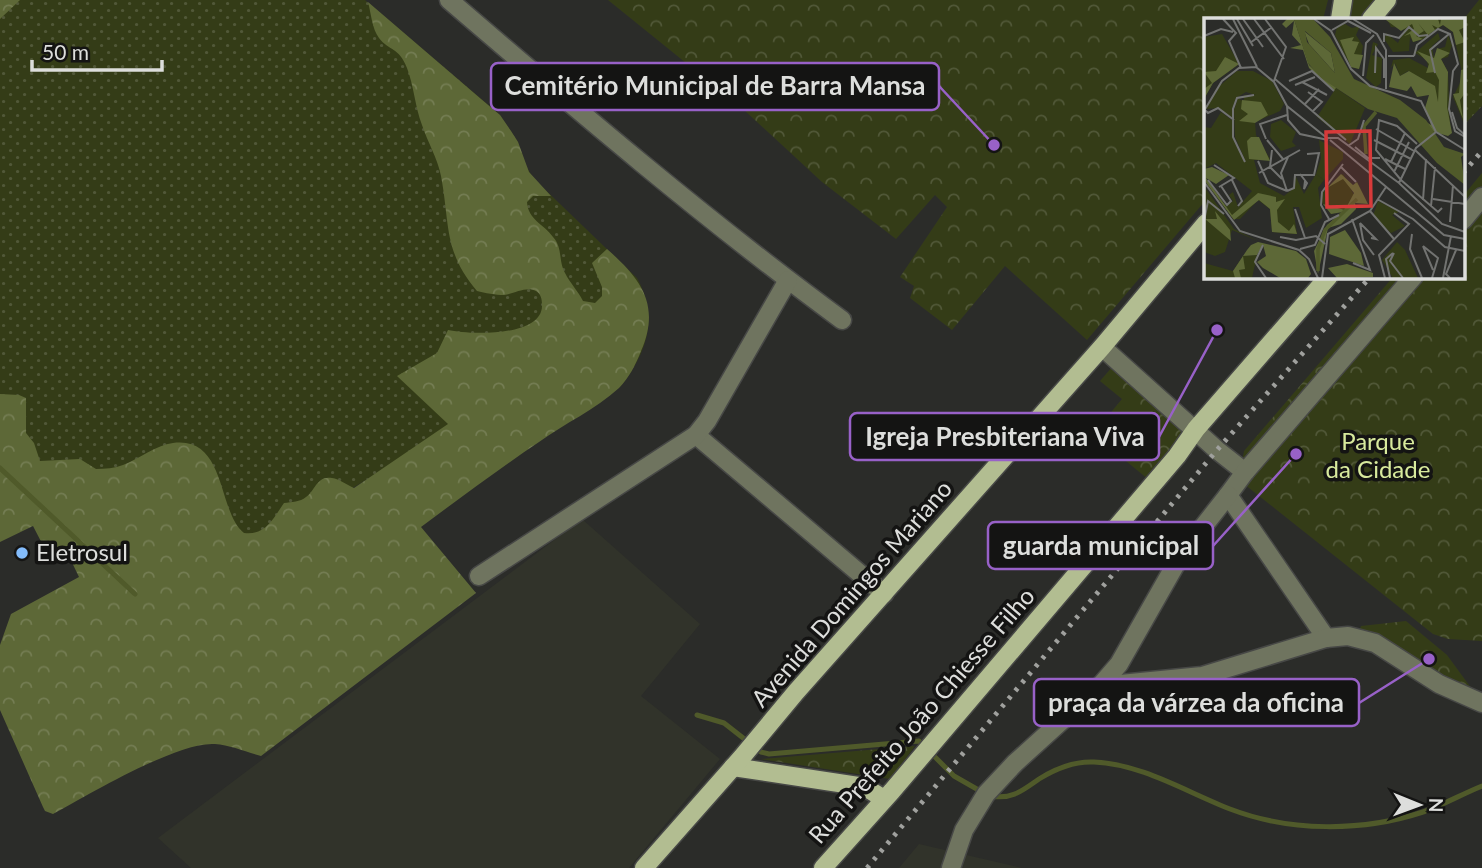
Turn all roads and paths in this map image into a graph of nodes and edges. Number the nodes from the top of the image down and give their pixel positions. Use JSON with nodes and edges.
{"nodes":[{"id":1,"x":449,"y":0,"type":"edge"},
{"id":2,"x":1343,"y":0,"type":"edge"},
{"id":3,"x":1387,"y":0,"type":"edge"},
{"id":4,"x":1340,"y":18,"type":"edge"},
{"id":5,"x":1372,"y":18,"type":"edge"},
{"id":6,"x":1482,"y":197,"type":"edge"},
{"id":7,"x":1464,"y":219,"type":"edge"},
{"id":8,"x":1204,"y":225,"type":"edge"},
{"id":9,"x":1327,"y":278,"type":"edge"},
{"id":10,"x":1412,"y":278,"type":"edge"},
{"id":11,"x":788,"y":280,"type":"junction"},
{"id":12,"x":842,"y":320,"type":"dead end"},
{"id":13,"x":1102,"y":347,"type":"junction"},
{"id":14,"x":1196,"y":429,"type":"junction"},
{"id":15,"x":696,"y":435,"type":"junction"},
{"id":16,"x":1245,"y":472,"type":"junction"},
{"id":17,"x":1228,"y":495,"type":"junction"},
{"id":18,"x":479,"y":576,"type":"dead end"},
{"id":19,"x":884,"y":594,"type":"junction"},
{"id":20,"x":1326,"y":638,"type":"junction"},
{"id":21,"x":1100,"y":686,"type":"junction"},
{"id":22,"x":1482,"y":703,"type":"edge"},
{"id":23,"x":738,"y":762,"type":"junction"},
{"id":24,"x":884,"y":799,"type":"junction"},
{"id":25,"x":644,"y":868,"type":"edge"},
{"id":26,"x":823,"y":868,"type":"edge"},
{"id":27,"x":951,"y":868,"type":"edge"}],
"edges":[{"from":1,"to":11,"type":"street"},
{"from":2,"to":4,"type":"main road"},
{"from":3,"to":5,"type":"main road"},
{"from":6,"to":7,"type":"street"},
{"from":8,"to":13,"type":"main road","name":"Avenida Domingos Mariano"},
{"from":9,"to":14,"type":"main road","name":"Rua Prefeito João Chiesse Filho"},
{"from":10,"to":16,"type":"street"},
{"from":11,"to":12,"type":"street"},
{"from":11,"to":15,"type":"street"},
{"from":13,"to":14,"type":"street"},
{"from":13,"to":19,"type":"main road","name":"Avenida Domingos Mariano"},
{"from":14,"to":16,"type":"street"},
{"from":14,"to":24,"type":"main road","name":"Rua Prefeito João Chiesse Filho"},
{"from":15,"to":18,"type":"street"},
{"from":15,"to":19,"type":"street"},
{"from":16,"to":17,"type":"street"},
{"from":17,"to":20,"type":"street"},
{"from":17,"to":21,"type":"street"},
{"from":19,"to":23,"type":"main road","name":"Avenida Domingos Mariano"},
{"from":20,"to":21,"type":"street"},
{"from":20,"to":22,"type":"street"},
{"from":21,"to":27,"type":"street"},
{"from":23,"to":24,"type":"main road"},
{"from":23,"to":25,"type":"main road","name":"Avenida Domingos Mariano"},
{"from":24,"to":26,"type":"main road","name":"Rua Prefeito João Chiesse Filho"}]}
